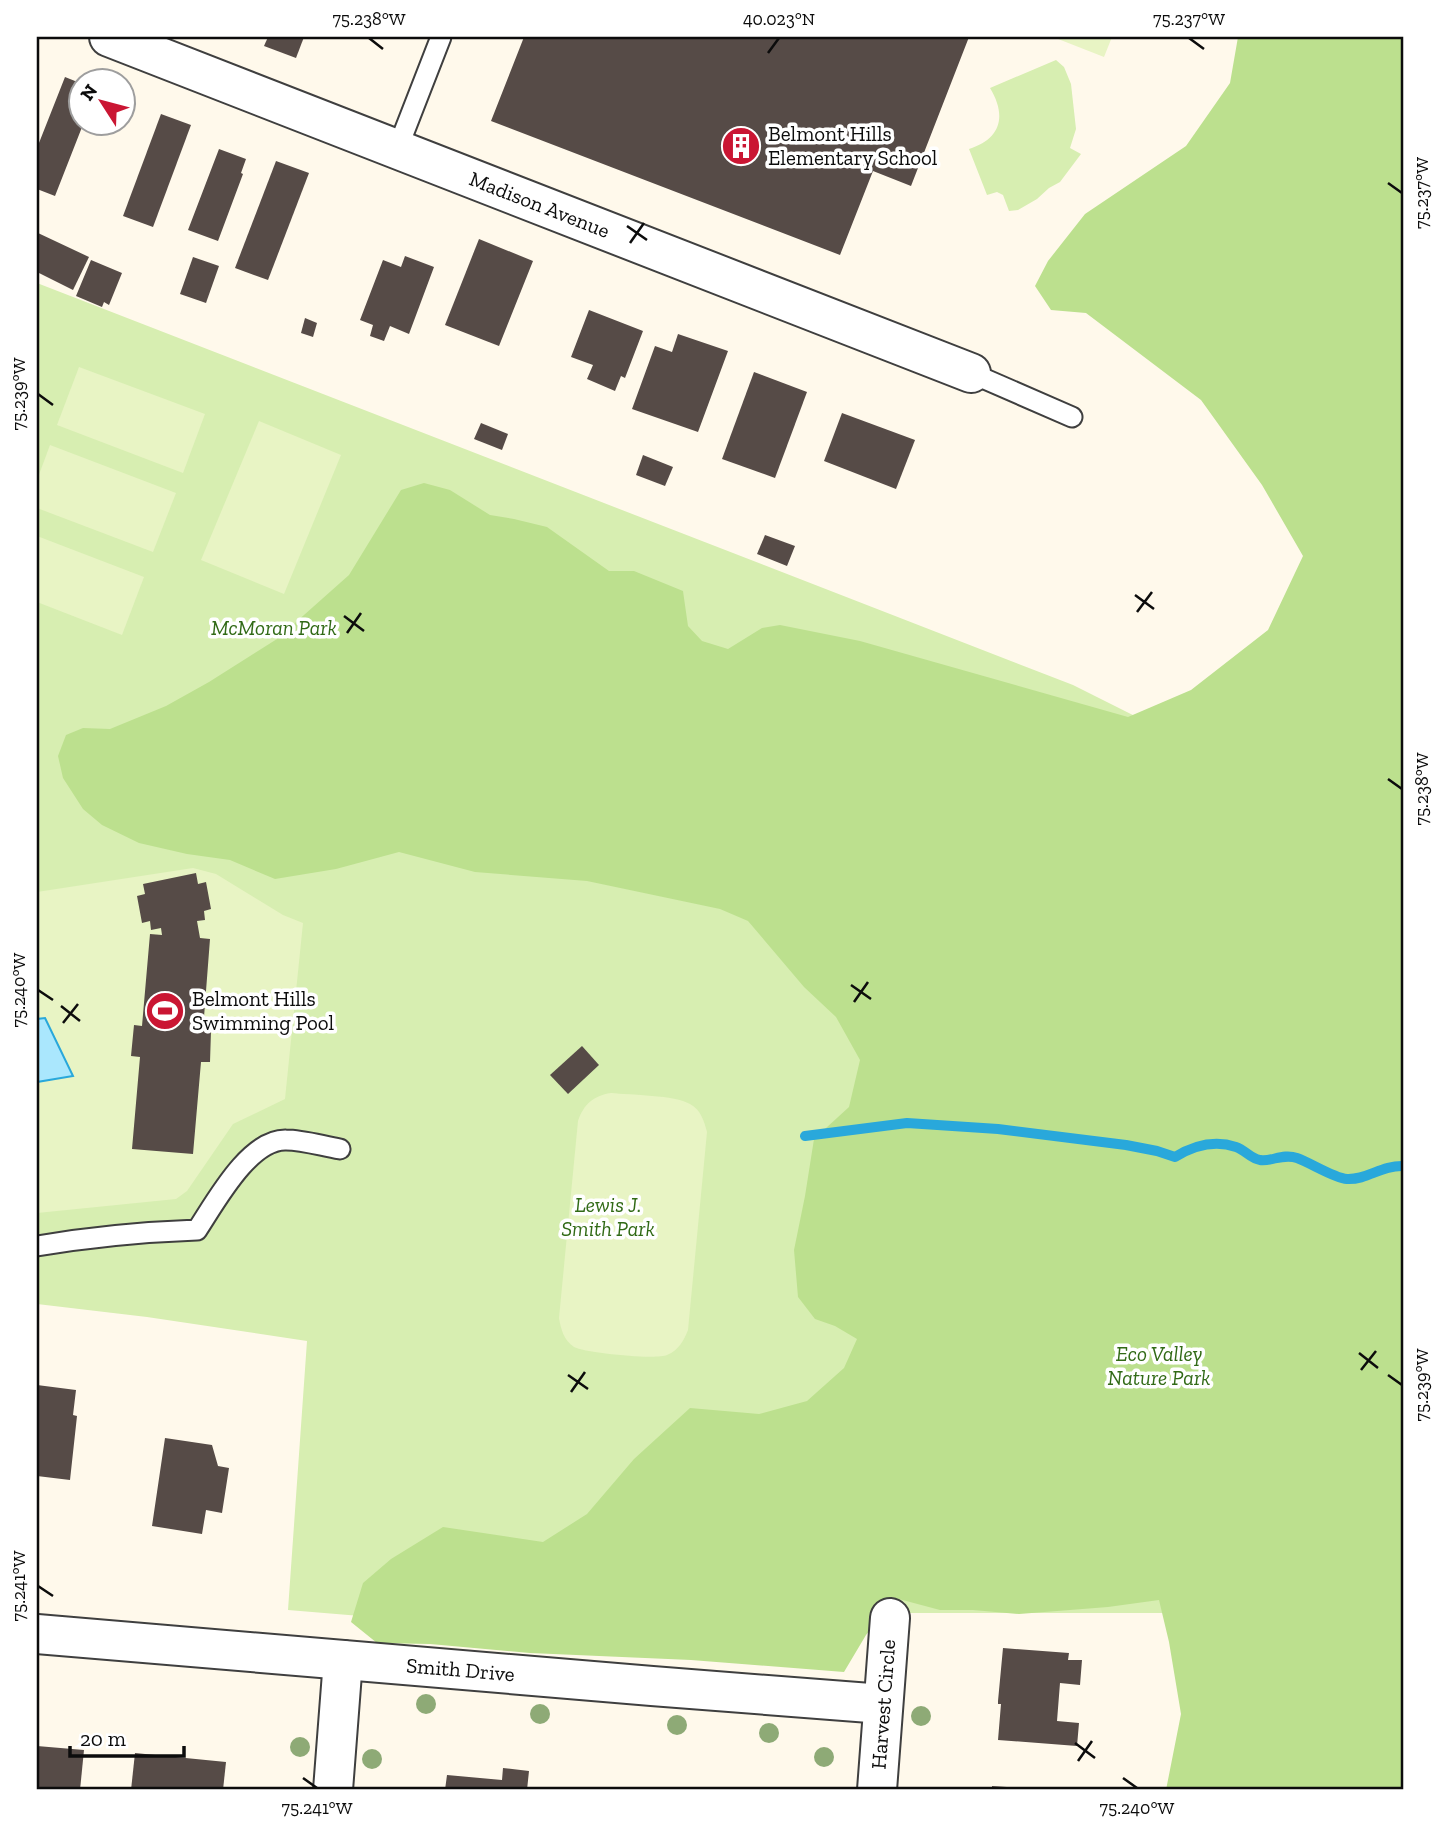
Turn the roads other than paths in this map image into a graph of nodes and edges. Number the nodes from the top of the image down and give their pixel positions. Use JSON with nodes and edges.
{"nodes":[{"id":1,"x":109,"y":37,"type":"edge"},
{"id":2,"x":441,"y":37,"type":"edge"},
{"id":3,"x":397,"y":150,"type":"junction"},
{"id":4,"x":971,"y":373,"type":"joint"},
{"id":5,"x":1072,"y":416,"type":"dead end"},
{"id":6,"x":340,"y":1149,"type":"dead end"},
{"id":7,"x":37,"y":1245,"type":"edge"},
{"id":8,"x":890,"y":1618,"type":"dead end"},
{"id":9,"x":37,"y":1634,"type":"edge"},
{"id":10,"x":343,"y":1660,"type":"junction"},
{"id":11,"x":883,"y":1704,"type":"junction"},
{"id":12,"x":333,"y":1790,"type":"edge"},
{"id":13,"x":877,"y":1790,"type":"edge"}],
"edges":[{"from":1,"to":3,"type":"street","name":"Madison Avenue"},
{"from":2,"to":3,"type":"lane"},
{"from":3,"to":4,"type":"street","name":"Madison Avenue"},
{"from":4,"to":5,"type":"lane"},
{"from":6,"to":7,"type":"lane"},
{"from":8,"to":11,"type":"street","name":"Harvest Circle"},
{"from":9,"to":10,"type":"street","name":"Smith Drive"},
{"from":10,"to":11,"type":"street","name":"Smith Drive"},
{"from":10,"to":12,"type":"street"},
{"from":11,"to":13,"type":"street","name":"Harvest Circle"}]}
